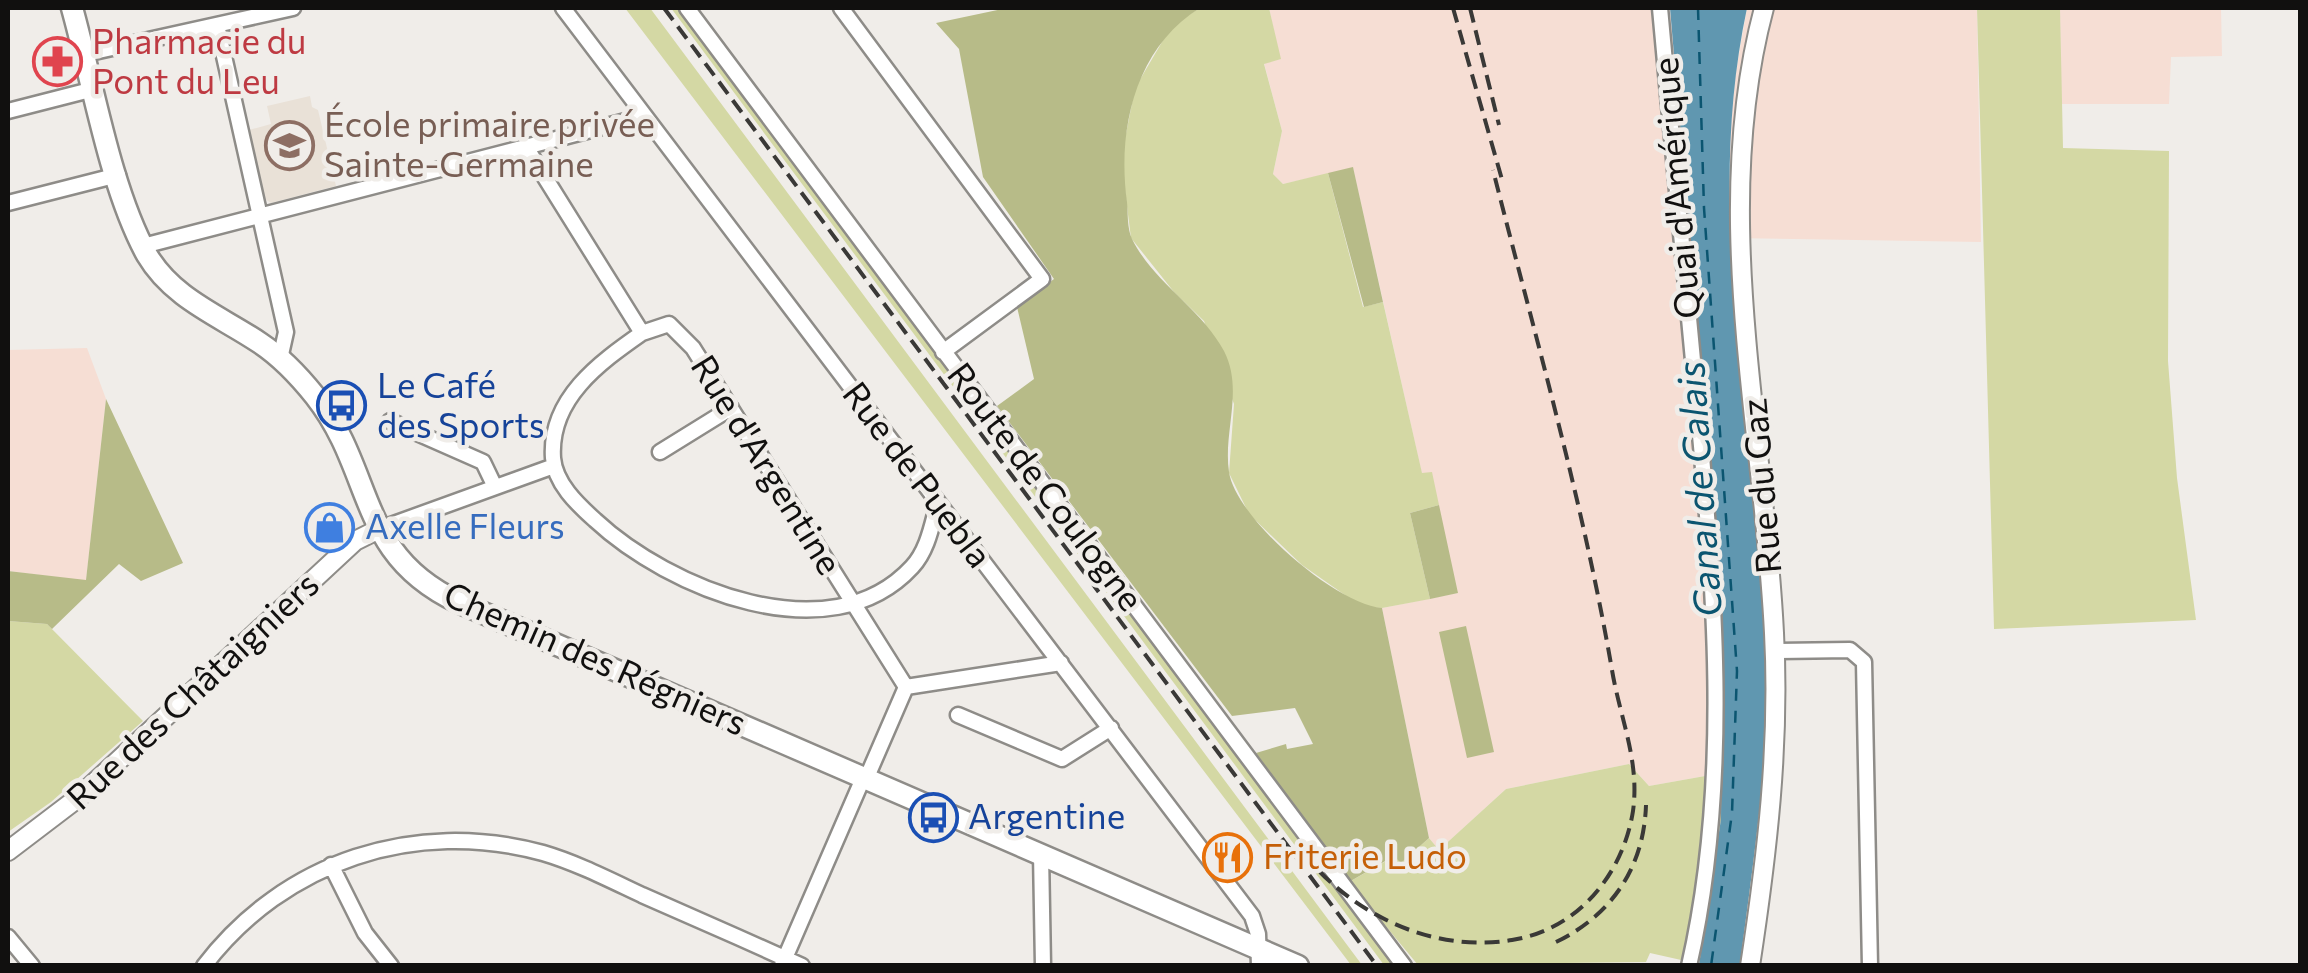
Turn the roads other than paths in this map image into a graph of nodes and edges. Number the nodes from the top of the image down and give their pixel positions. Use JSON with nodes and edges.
{"nodes":[{"id":1,"x":72,"y":8,"type":"edge"},
{"id":2,"x":293,"y":8,"type":"edge"},
{"id":3,"x":563,"y":8,"type":"edge"},
{"id":4,"x":687,"y":8,"type":"edge"},
{"id":5,"x":841,"y":8,"type":"edge"},
{"id":6,"x":1660,"y":8,"type":"edge"},
{"id":7,"x":1764,"y":8,"type":"edge"},
{"id":8,"x":217,"y":24,"type":"junction"},
{"id":9,"x":84,"y":54,"type":"junction"},
{"id":10,"x":94,"y":89,"type":"junction"},
{"id":11,"x":8,"y":110,"type":"edge"},
{"id":12,"x":645,"y":116,"type":"junction"},
{"id":13,"x":526,"y":146,"type":"junction"},
{"id":14,"x":118,"y":175,"type":"junction"},
{"id":15,"x":8,"y":202,"type":"edge"},
{"id":16,"x":260,"y":216,"type":"junction"},
{"id":17,"x":142,"y":246,"type":"junction"},
{"id":18,"x":642,"y":333,"type":"junction"},
{"id":19,"x":944,"y":352,"type":"junction"},
{"id":20,"x":280,"y":359,"type":"junction"},
{"id":21,"x":730,"y":408,"type":"junction"},
{"id":22,"x":390,"y":422,"type":"dead end"},
{"id":23,"x":660,"y":452,"type":"dead end"},
{"id":24,"x":554,"y":466,"type":"junction"},
{"id":25,"x":495,"y":487,"type":"junction"},
{"id":26,"x":938,"y":504,"type":"junction"},
{"id":27,"x":377,"y":530,"type":"junction"},
{"id":28,"x":854,"y":604,"type":"junction"},
{"id":29,"x":1775,"y":650,"type":"junction"},
{"id":30,"x":1061,"y":663,"type":"junction"},
{"id":31,"x":906,"y":686,"type":"junction"},
{"id":32,"x":958,"y":715,"type":"dead end"},
{"id":33,"x":1111,"y":728,"type":"junction"},
{"id":34,"x":865,"y":776,"type":"junction"},
{"id":35,"x":8,"y":851,"type":"edge"},
{"id":36,"x":1041,"y":852,"type":"junction"},
{"id":37,"x":331,"y":864,"type":"junction"},
{"id":38,"x":8,"y":937,"type":"edge"},
{"id":39,"x":1259,"y":956,"type":"edge"},
{"id":40,"x":784,"y":962,"type":"edge"},
{"id":41,"x":32,"y":966,"type":"edge"},
{"id":42,"x":204,"y":966,"type":"edge"},
{"id":43,"x":391,"y":966,"type":"edge"},
{"id":44,"x":802,"y":966,"type":"edge"},
{"id":45,"x":1044,"y":966,"type":"edge"},
{"id":46,"x":1298,"y":966,"type":"edge"},
{"id":47,"x":1404,"y":966,"type":"edge"},
{"id":48,"x":1689,"y":966,"type":"edge"},
{"id":49,"x":1750,"y":966,"type":"edge"},
{"id":50,"x":1870,"y":966,"type":"edge"}],
"edges":[{"from":1,"to":9,"type":"main road","name":"Chemin des Régniers"},
{"from":2,"to":8,"type":"street"},
{"from":3,"to":12,"type":"street","name":"Rue de Puebla"},
{"from":4,"to":19,"type":"street","name":"Route de Coulogne"},
{"from":5,"to":19,"type":"street"},
{"from":6,"to":48,"type":"street","name":"Quai d'Amérique"},
{"from":7,"to":29,"type":"street","name":"Rue du Gaz"},
{"from":8,"to":9,"type":"street"},
{"from":8,"to":16,"type":"street"},
{"from":9,"to":10,"type":"main road","name":"Chemin des Régniers"},
{"from":10,"to":11,"type":"street"},
{"from":10,"to":14,"type":"main road","name":"Chemin des Régniers"},
{"from":12,"to":13,"type":"street"},
{"from":12,"to":26,"type":"street","name":"Rue de Puebla"},
{"from":13,"to":16,"type":"street"},
{"from":13,"to":18,"type":"street"},
{"from":14,"to":15,"type":"street"},
{"from":14,"to":17,"type":"main road","name":"Chemin des Régniers"},
{"from":16,"to":17,"type":"street"},
{"from":16,"to":20,"type":"street"},
{"from":17,"to":20,"type":"main road","name":"Chemin des Régniers"},
{"from":18,"to":21,"type":"street","name":"Rue d'Argentine"},
{"from":18,"to":24,"type":"street"},
{"from":19,"to":47,"type":"street","name":"Route de Coulogne"},
{"from":20,"to":27,"type":"main road","name":"Chemin des Régniers"},
{"from":21,"to":23,"type":"street"},
{"from":21,"to":28,"type":"street","name":"Rue d'Argentine"},
{"from":22,"to":25,"type":"street"},
{"from":24,"to":25,"type":"street"},
{"from":24,"to":28,"type":"street"},
{"from":25,"to":27,"type":"street"},
{"from":26,"to":28,"type":"street"},
{"from":26,"to":30,"type":"street","name":"Rue de Puebla"},
{"from":27,"to":34,"type":"main road","name":"Chemin des Régniers"},
{"from":27,"to":35,"type":"street","name":"Rue des Châtaigniers"},
{"from":28,"to":31,"type":"street","name":"Rue d'Argentine"},
{"from":29,"to":49,"type":"street","name":"Rue du Gaz"},
{"from":29,"to":50,"type":"street"},
{"from":30,"to":31,"type":"street"},
{"from":30,"to":33,"type":"street","name":"Rue de Puebla"},
{"from":31,"to":34,"type":"street"},
{"from":32,"to":33,"type":"street"},
{"from":33,"to":39,"type":"street","name":"Rue de Puebla"},
{"from":34,"to":36,"type":"main road","name":"Chemin des Régniers"},
{"from":34,"to":40,"type":"street"},
{"from":36,"to":39,"type":"main road","name":"Chemin des Régniers"},
{"from":36,"to":45,"type":"street"},
{"from":37,"to":40,"type":"street"},
{"from":37,"to":42,"type":"street"},
{"from":37,"to":43,"type":"street"},
{"from":38,"to":41,"type":"street"},
{"from":39,"to":46,"type":"main road","name":"Chemin des Régniers"},
{"from":40,"to":44,"type":"street"}]}
